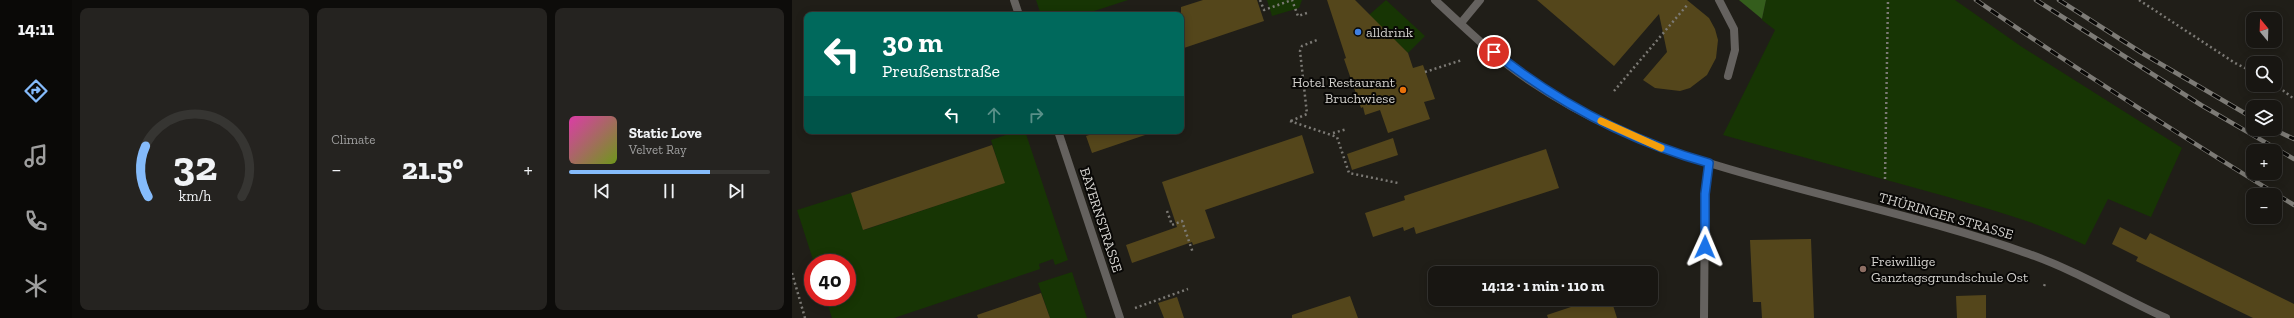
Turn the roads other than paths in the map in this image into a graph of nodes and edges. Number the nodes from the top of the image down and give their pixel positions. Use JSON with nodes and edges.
{"nodes":[{"id":1,"x":1014,"y":0,"type":"edge"},
{"id":2,"x":1435,"y":0,"type":"edge"},
{"id":3,"x":1480,"y":0,"type":"edge"},
{"id":4,"x":1719,"y":0,"type":"edge"},
{"id":5,"x":1018,"y":12,"type":"edge"},
{"id":6,"x":1461,"y":23,"type":"junction"},
{"id":7,"x":1728,"y":76,"type":"dead end"},
{"id":8,"x":1059,"y":134,"type":"edge"},
{"id":9,"x":1709,"y":163,"type":"junction"},
{"id":10,"x":1120,"y":318,"type":"edge"},
{"id":11,"x":1704,"y":318,"type":"edge"},
{"id":12,"x":2166,"y":318,"type":"edge"}],
"edges":[{"from":1,"to":5,"type":"street"},
{"from":2,"to":6,"type":"street","name":"THÜRINGER STRASSE"},
{"from":3,"to":6,"type":"street"},
{"from":4,"to":7,"type":"street"},
{"from":6,"to":9,"type":"street","name":"THÜRINGER STRASSE"},
{"from":8,"to":10,"type":"street","name":"BAYERNSTRASSE"},
{"from":9,"to":11,"type":"street"},
{"from":9,"to":12,"type":"street","name":"THÜRINGER STRASSE"}]}
